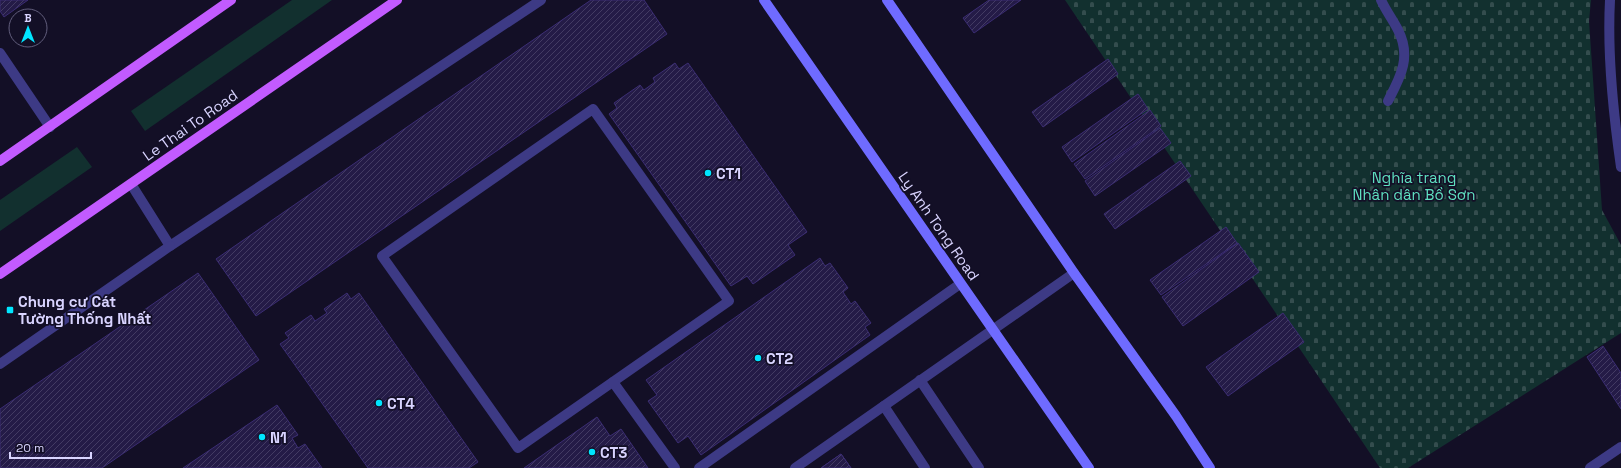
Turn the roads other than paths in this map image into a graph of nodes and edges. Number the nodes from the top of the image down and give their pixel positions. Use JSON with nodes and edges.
{"nodes":[{"id":1,"x":231,"y":0,"type":"edge"},
{"id":2,"x":397,"y":0,"type":"edge"},
{"id":3,"x":541,"y":0,"type":"edge"},
{"id":4,"x":764,"y":0,"type":"edge"},
{"id":5,"x":887,"y":0,"type":"edge"},
{"id":6,"x":1381,"y":0,"type":"edge"},
{"id":7,"x":1610,"y":0,"type":"edge"},
{"id":8,"x":0,"y":53,"type":"edge"},
{"id":9,"x":1388,"y":102,"type":"dead end"},
{"id":10,"x":50,"y":127,"type":"junction"},
{"id":11,"x":0,"y":161,"type":"edge"},
{"id":12,"x":1621,"y":168,"type":"edge"},
{"id":13,"x":130,"y":184,"type":"junction"},
{"id":14,"x":170,"y":246,"type":"junction"},
{"id":15,"x":1074,"y":273,"type":"junction"},
{"id":16,"x":0,"y":274,"type":"edge"},
{"id":17,"x":960,"y":284,"type":"junction"},
{"id":18,"x":993,"y":330,"type":"junction"},
{"id":19,"x":0,"y":364,"type":"edge"},
{"id":20,"x":920,"y":380,"type":"junction"},
{"id":21,"x":613,"y":382,"type":"junction"},
{"id":22,"x":884,"y":406,"type":"junction"},
{"id":23,"x":1621,"y":447,"type":"edge"},
{"id":24,"x":675,"y":468,"type":"edge"},
{"id":25,"x":700,"y":468,"type":"edge"},
{"id":26,"x":795,"y":468,"type":"edge"},
{"id":27,"x":925,"y":468,"type":"edge"},
{"id":28,"x":979,"y":468,"type":"edge"},
{"id":29,"x":1089,"y":468,"type":"edge"},
{"id":30,"x":1210,"y":468,"type":"edge"},
{"id":31,"x":1590,"y":468,"type":"edge"}],
"edges":[{"from":1,"to":10,"type":"main road"},
{"from":2,"to":13,"type":"main road","name":"Le Thai To Road"},
{"from":3,"to":14,"type":"street"},
{"from":4,"to":17,"type":"main road","name":"Ly Anh Tong Road"},
{"from":5,"to":15,"type":"main road"},
{"from":6,"to":9,"type":"street"},
{"from":7,"to":12,"type":"street"},
{"from":8,"to":10,"type":"street"},
{"from":10,"to":11,"type":"main road"},
{"from":13,"to":14,"type":"street"},
{"from":13,"to":16,"type":"main road","name":"Le Thai To Road"},
{"from":14,"to":19,"type":"street"},
{"from":15,"to":18,"type":"street"},
{"from":15,"to":30,"type":"main road"},
{"from":17,"to":18,"type":"main road","name":"Ly Anh Tong Road"},
{"from":17,"to":25,"type":"street"},
{"from":18,"to":20,"type":"street"},
{"from":18,"to":29,"type":"main road","name":"Ly Anh Tong Road"},
{"from":20,"to":22,"type":"street"},
{"from":20,"to":28,"type":"street"},
{"from":21,"to":21,"type":"street"},
{"from":21,"to":24,"type":"street"},
{"from":22,"to":26,"type":"street"},
{"from":22,"to":27,"type":"street"},
{"from":23,"to":31,"type":"street"}]}
